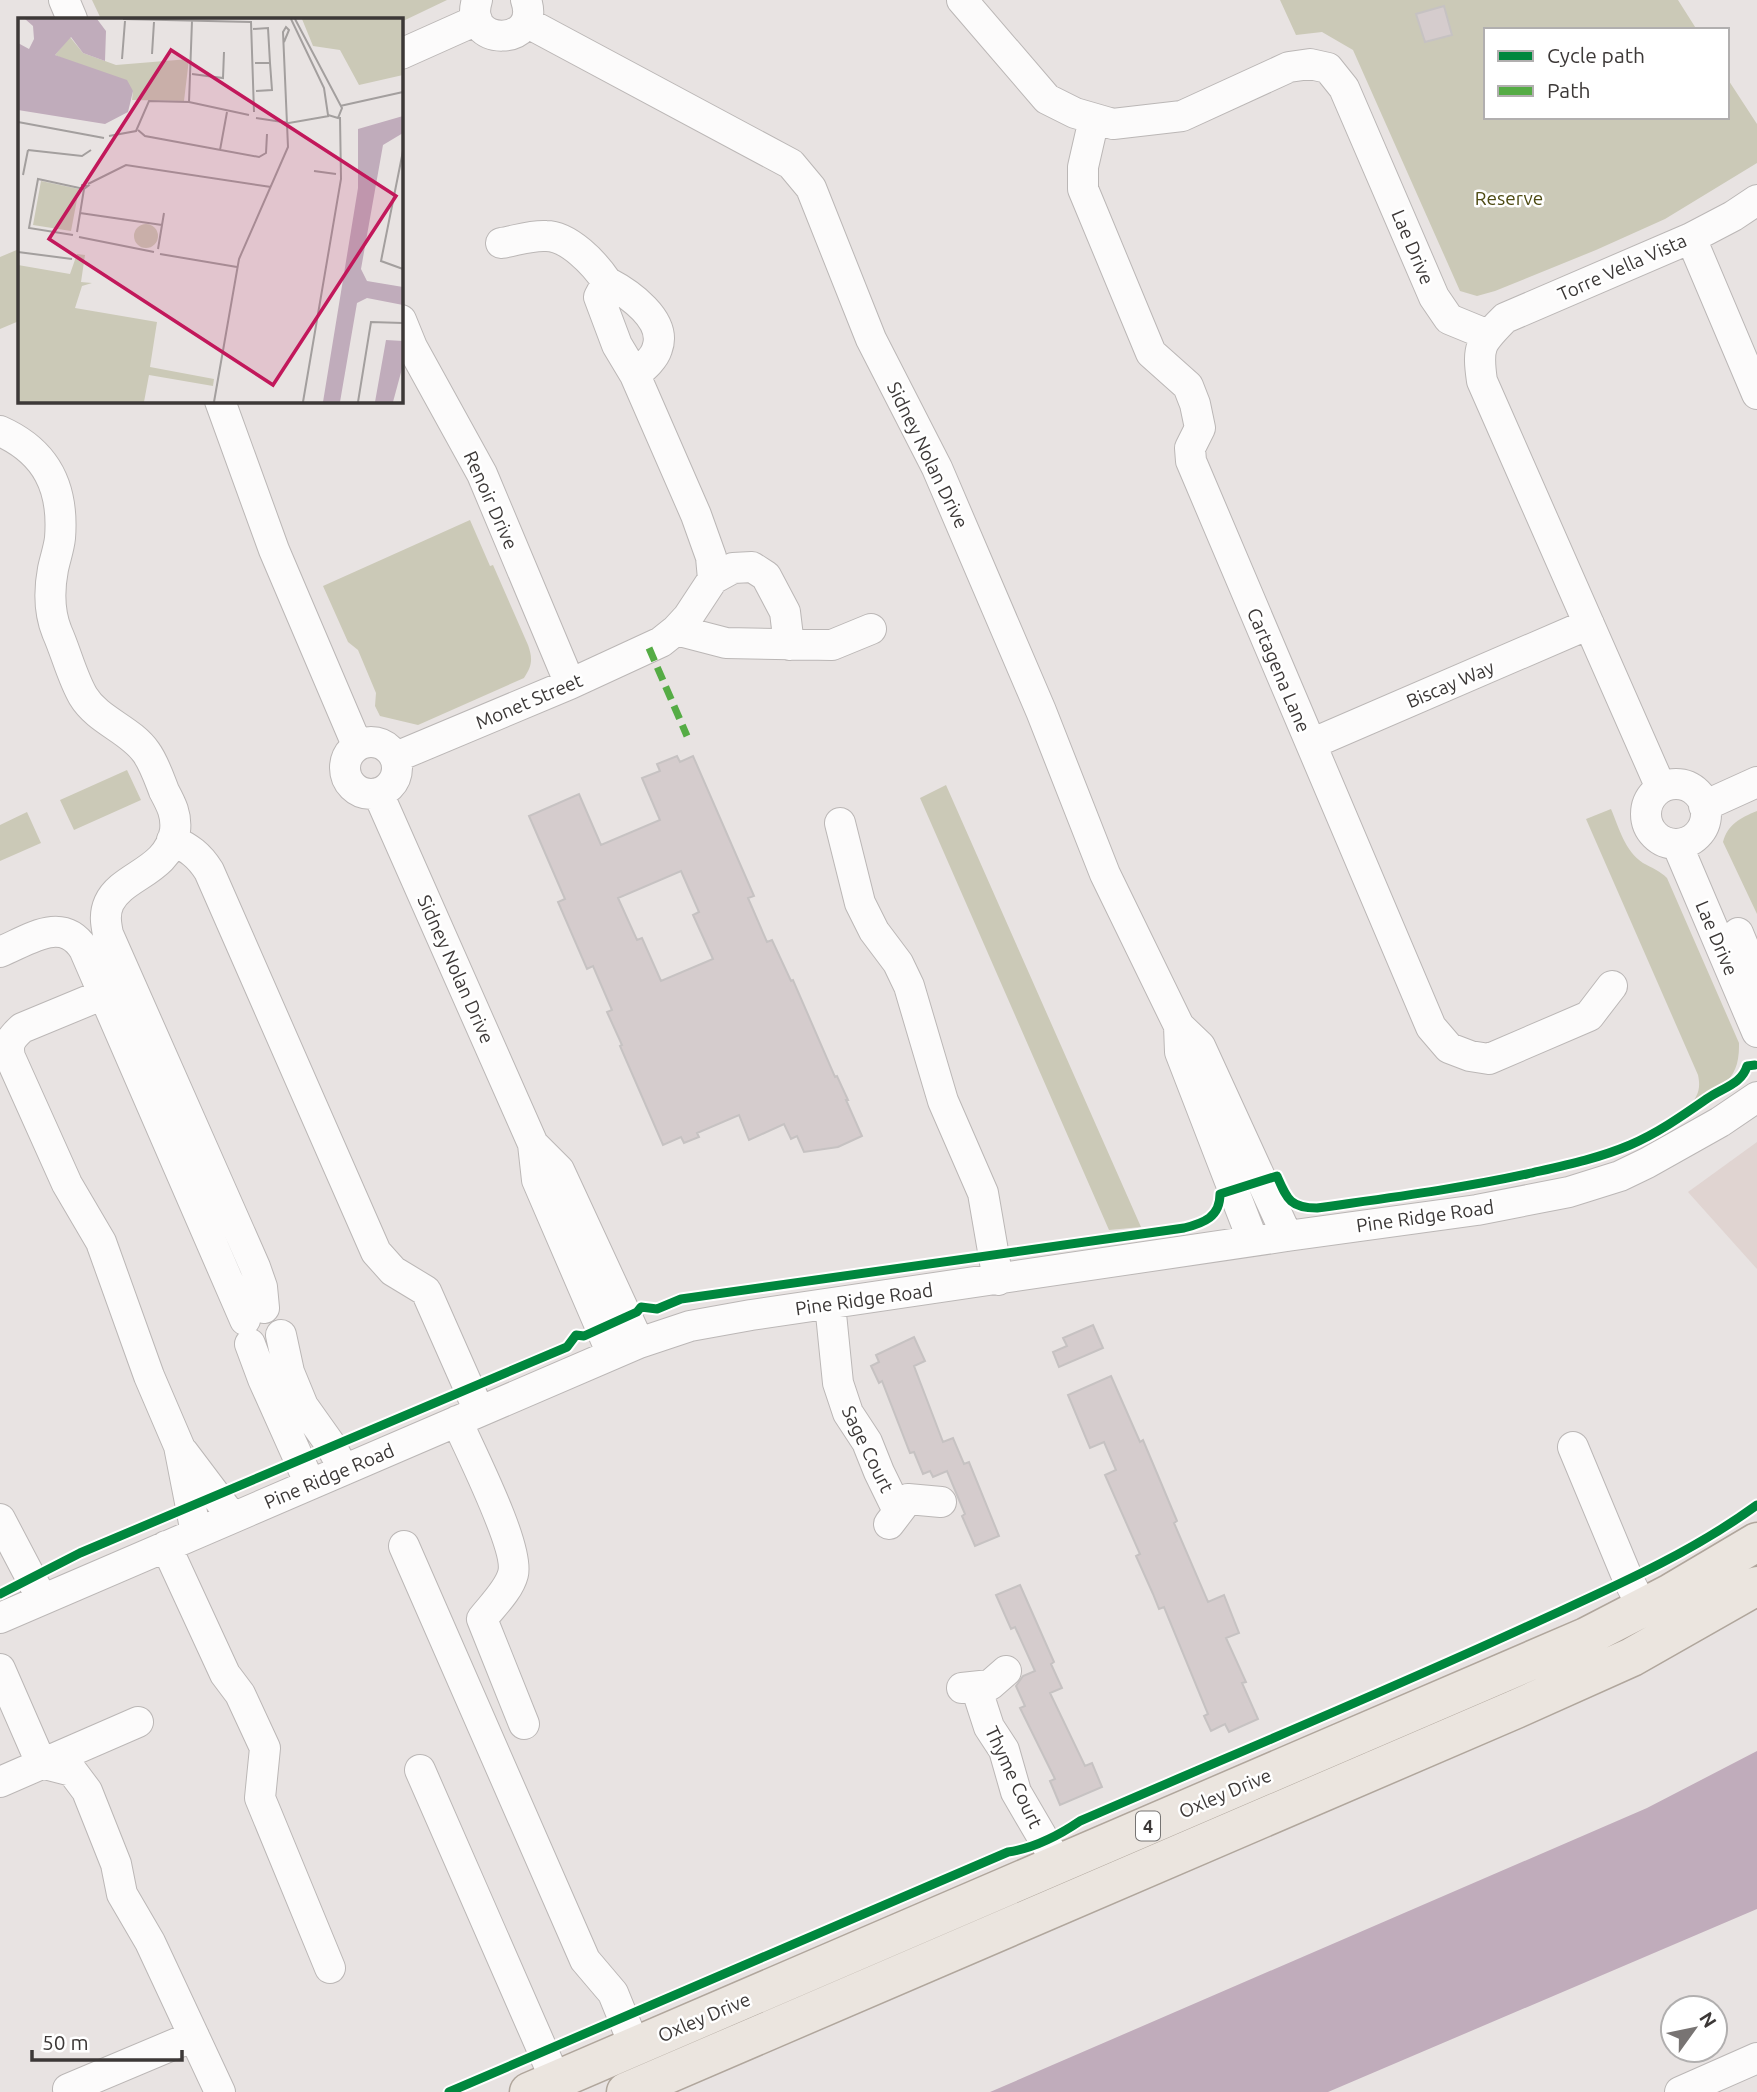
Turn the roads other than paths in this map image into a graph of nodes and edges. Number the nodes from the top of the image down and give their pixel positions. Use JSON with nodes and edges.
{"nodes":[{"id":1,"x":64,"y":0,"type":"edge"},
{"id":2,"x":961,"y":3,"type":"edge"},
{"id":3,"x":477,"y":10,"type":"edge"},
{"id":4,"x":526,"y":11,"type":"edge"},
{"id":5,"x":72,"y":18,"type":"edge"},
{"id":6,"x":402,"y":53,"type":"edge"},
{"id":7,"x":1094,"y":118,"type":"junction"},
{"id":8,"x":1757,"y":200,"type":"edge"},
{"id":9,"x":1690,"y":238,"type":"junction"},
{"id":10,"x":501,"y":243,"type":"dead end"},
{"id":11,"x":607,"y":282,"type":"junction"},
{"id":12,"x":402,"y":322,"type":"edge"},
{"id":13,"x":1488,"y":335,"type":"junction"},
{"id":14,"x":635,"y":375,"type":"junction"},
{"id":15,"x":1757,"y":394,"type":"edge"},
{"id":16,"x":220,"y":402,"type":"edge"},
{"id":17,"x":0,"y":431,"type":"edge"},
{"id":18,"x":713,"y":579,"type":"junction"},
{"id":19,"x":1589,"y":624,"type":"junction"},
{"id":20,"x":871,"y":629,"type":"dead end"},
{"id":21,"x":668,"y":636,"type":"junction"},
{"id":22,"x":789,"y":645,"type":"junction"},
{"id":23,"x":570,"y":684,"type":"junction"},
{"id":24,"x":1311,"y":744,"type":"junction"},
{"id":25,"x":357,"y":745,"type":"junction"},
{"id":26,"x":396,"y":757,"type":"junction"},
{"id":27,"x":1757,"y":782,"type":"edge"},
{"id":28,"x":1661,"y":788,"type":"junction"},
{"id":29,"x":378,"y":793,"type":"junction"},
{"id":30,"x":1704,"y":806,"type":"junction"},
{"id":31,"x":840,"y":823,"type":"dead end"},
{"id":32,"x":172,"y":840,"type":"junction"},
{"id":33,"x":1687,"y":841,"type":"junction"},
{"id":34,"x":0,"y":952,"type":"edge"},
{"id":35,"x":1757,"y":979,"type":"edge"},
{"id":36,"x":1612,"y":986,"type":"dead end"},
{"id":37,"x":104,"y":994,"type":"junction"},
{"id":38,"x":1179,"y":1026,"type":"junction"},
{"id":39,"x":1757,"y":1032,"type":"edge"},
{"id":40,"x":1757,"y":1097,"type":"edge"},
{"id":41,"x":1286,"y":1236,"type":"junction"},
{"id":42,"x":1253,"y":1241,"type":"junction"},
{"id":43,"x":998,"y":1280,"type":"junction"},
{"id":44,"x":830,"y":1304,"type":"junction"},
{"id":45,"x":253,"y":1324,"type":"junction"},
{"id":46,"x":626,"y":1348,"type":"junction"},
{"id":47,"x":468,"y":1416,"type":"junction"},
{"id":48,"x":179,"y":1446,"type":"junction"},
{"id":49,"x":1573,"y":1447,"type":"dead end"},
{"id":50,"x":344,"y":1470,"type":"junction"},
{"id":51,"x":310,"y":1484,"type":"junction"},
{"id":52,"x":941,"y":1502,"type":"dead end"},
{"id":53,"x":232,"y":1517,"type":"junction"},
{"id":54,"x":0,"y":1519,"type":"edge"},
{"id":55,"x":197,"y":1533,"type":"junction"},
{"id":56,"x":1757,"y":1542,"type":"edge"},
{"id":57,"x":166,"y":1546,"type":"junction"},
{"id":58,"x":404,"y":1546,"type":"dead end"},
{"id":59,"x":1757,"y":1586,"type":"edge"},
{"id":60,"x":42,"y":1599,"type":"junction"},
{"id":61,"x":1643,"y":1608,"type":"junction"},
{"id":62,"x":0,"y":1618,"type":"edge"},
{"id":63,"x":0,"y":1669,"type":"edge"},
{"id":64,"x":1006,"y":1671,"type":"dead end"},
{"id":65,"x":138,"y":1723,"type":"dead end"},
{"id":66,"x":524,"y":1724,"type":"dead end"},
{"id":67,"x":41,"y":1763,"type":"junction"},
{"id":68,"x":420,"y":1770,"type":"dead end"},
{"id":69,"x":0,"y":1782,"type":"edge"},
{"id":70,"x":1058,"y":1864,"type":"junction"},
{"id":71,"x":330,"y":1968,"type":"dead end"},
{"id":72,"x":194,"y":2036,"type":"junction"},
{"id":73,"x":635,"y":2047,"type":"junction"},
{"id":74,"x":1757,"y":2058,"type":"edge"},
{"id":75,"x":543,"y":2086,"type":"edge"},
{"id":76,"x":68,"y":2089,"type":"dead end"},
{"id":77,"x":220,"y":2092,"type":"edge"},
{"id":78,"x":626,"y":2092,"type":"edge"},
{"id":79,"x":1680,"y":2092,"type":"edge"}],
"edges":[{"from":1,"to":5,"type":"street"},
{"from":2,"to":7,"type":"street","name":"Lae Drive"},
{"from":3,"to":4,"type":"street"},
{"from":3,"to":6,"type":"street"},
{"from":4,"to":38,"type":"street","name":"Sidney Nolan Drive"},
{"from":7,"to":13,"type":"street","name":"Lae Drive"},
{"from":7,"to":24,"type":"street","name":"Cartagena Lane"},
{"from":8,"to":9,"type":"street","name":"Torre Vella Vista"},
{"from":9,"to":13,"type":"street","name":"Torre Vella Vista"},
{"from":9,"to":15,"type":"street"},
{"from":10,"to":11,"type":"street"},
{"from":11,"to":14,"type":"street"},
{"from":11,"to":14,"type":"street"},
{"from":12,"to":23,"type":"street","name":"Renoir Drive"},
{"from":13,"to":19,"type":"street"},
{"from":14,"to":18,"type":"street"},
{"from":16,"to":25,"type":"street"},
{"from":17,"to":32,"type":"street"},
{"from":18,"to":21,"type":"street"},
{"from":18,"to":22,"type":"street"},
{"from":19,"to":24,"type":"street","name":"Biscay Way"},
{"from":19,"to":28,"type":"street"},
{"from":20,"to":22,"type":"street"},
{"from":21,"to":22,"type":"street"},
{"from":21,"to":23,"type":"street","name":"Monet Street"},
{"from":23,"to":26,"type":"street","name":"Monet Street"},
{"from":24,"to":36,"type":"street","name":"Cartagena Lane"},
{"from":25,"to":26,"type":"street"},
{"from":25,"to":29,"type":"street"},
{"from":26,"to":29,"type":"street"},
{"from":27,"to":30,"type":"street"},
{"from":28,"to":30,"type":"street"},
{"from":28,"to":33,"type":"street"},
{"from":29,"to":46,"type":"street","name":"Sidney Nolan Drive"},
{"from":30,"to":33,"type":"street"},
{"from":31,"to":43,"type":"street"},
{"from":32,"to":45,"type":"street"},
{"from":32,"to":47,"type":"street"},
{"from":33,"to":35,"type":"street","name":"Lae Drive"},
{"from":33,"to":39,"type":"street","name":"Lae Drive"},
{"from":34,"to":37,"type":"street"},
{"from":37,"to":45,"type":"street"},
{"from":37,"to":48,"type":"street"},
{"from":38,"to":41,"type":"street","name":"Sidney Nolan Drive"},
{"from":38,"to":42,"type":"street","name":"Sidney Nolan Drive"},
{"from":40,"to":41,"type":"street","name":"Pine Ridge Road"},
{"from":41,"to":42,"type":"street","name":"Pine Ridge Road"},
{"from":42,"to":43,"type":"street","name":"Pine Ridge Road"},
{"from":43,"to":44,"type":"street","name":"Pine Ridge Road"},
{"from":44,"to":46,"type":"street","name":"Pine Ridge Road"},
{"from":44,"to":52,"type":"street","name":"Sage Court"},
{"from":45,"to":50,"type":"street"},
{"from":45,"to":51,"type":"street"},
{"from":46,"to":47,"type":"street","name":"Pine Ridge Road"},
{"from":47,"to":50,"type":"street","name":"Pine Ridge Road"},
{"from":47,"to":66,"type":"street"},
{"from":48,"to":53,"type":"street"},
{"from":48,"to":55,"type":"street"},
{"from":49,"to":61,"type":"street"},
{"from":50,"to":51,"type":"street","name":"Pine Ridge Road"},
{"from":51,"to":53,"type":"street","name":"Pine Ridge Road"},
{"from":53,"to":55,"type":"street","name":"Pine Ridge Road"},
{"from":54,"to":60,"type":"street"},
{"from":55,"to":57,"type":"street","name":"Pine Ridge Road"},
{"from":56,"to":61,"type":"main road","name":"Oxley Drive","number":"4"},
{"from":57,"to":60,"type":"street","name":"Pine Ridge Road"},
{"from":57,"to":71,"type":"street"},
{"from":58,"to":73,"type":"street"},
{"from":59,"to":78,"type":"main road","name":"Oxley Drive","number":"4"},
{"from":60,"to":62,"type":"street","name":"Pine Ridge Road"},
{"from":61,"to":70,"type":"main road","name":"Oxley Drive","number":"4"},
{"from":63,"to":67,"type":"street"},
{"from":64,"to":70,"type":"street","name":"Thyme Court"},
{"from":65,"to":67,"type":"street"},
{"from":67,"to":69,"type":"street"},
{"from":67,"to":72,"type":"street"},
{"from":68,"to":75,"type":"street"},
{"from":70,"to":73,"type":"main road","name":"Oxley Drive","number":"4"},
{"from":72,"to":76,"type":"street"},
{"from":72,"to":77,"type":"street"},
{"from":73,"to":75,"type":"main road","name":"Oxley Drive","number":"4"},
{"from":74,"to":79,"type":"street"}]}
